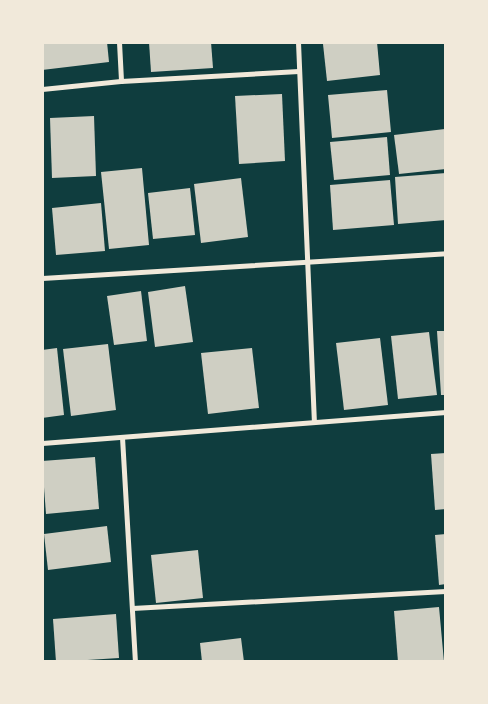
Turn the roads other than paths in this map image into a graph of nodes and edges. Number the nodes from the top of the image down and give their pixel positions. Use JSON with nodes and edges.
{"nodes":[{"id":1,"x":119,"y":42,"type":"edge"},
{"id":2,"x":298,"y":42,"type":"edge"},
{"id":3,"x":299,"y":72,"type":"junction"},
{"id":4,"x":121,"y":81,"type":"junction"},
{"id":5,"x":42,"y":89,"type":"edge"},
{"id":6,"x":446,"y":253,"type":"edge"},
{"id":7,"x":308,"y":262,"type":"junction"},
{"id":8,"x":42,"y":278,"type":"edge"},
{"id":9,"x":446,"y":412,"type":"edge"},
{"id":10,"x":314,"y":422,"type":"junction"},
{"id":11,"x":122,"y":437,"type":"junction"},
{"id":12,"x":42,"y":443,"type":"edge"},
{"id":13,"x":446,"y":591,"type":"edge"},
{"id":14,"x":132,"y":608,"type":"junction"},
{"id":15,"x":135,"y":662,"type":"edge"}],
"edges":[{"from":1,"to":4,"type":"street"},
{"from":2,"to":3,"type":"street"},
{"from":3,"to":4,"type":"street"},
{"from":3,"to":7,"type":"street"},
{"from":4,"to":5,"type":"street"},
{"from":6,"to":7,"type":"street"},
{"from":7,"to":8,"type":"street"},
{"from":7,"to":10,"type":"street"},
{"from":9,"to":10,"type":"street"},
{"from":10,"to":11,"type":"street"},
{"from":11,"to":12,"type":"street"},
{"from":11,"to":14,"type":"street"},
{"from":13,"to":14,"type":"street"},
{"from":14,"to":15,"type":"street"}]}
